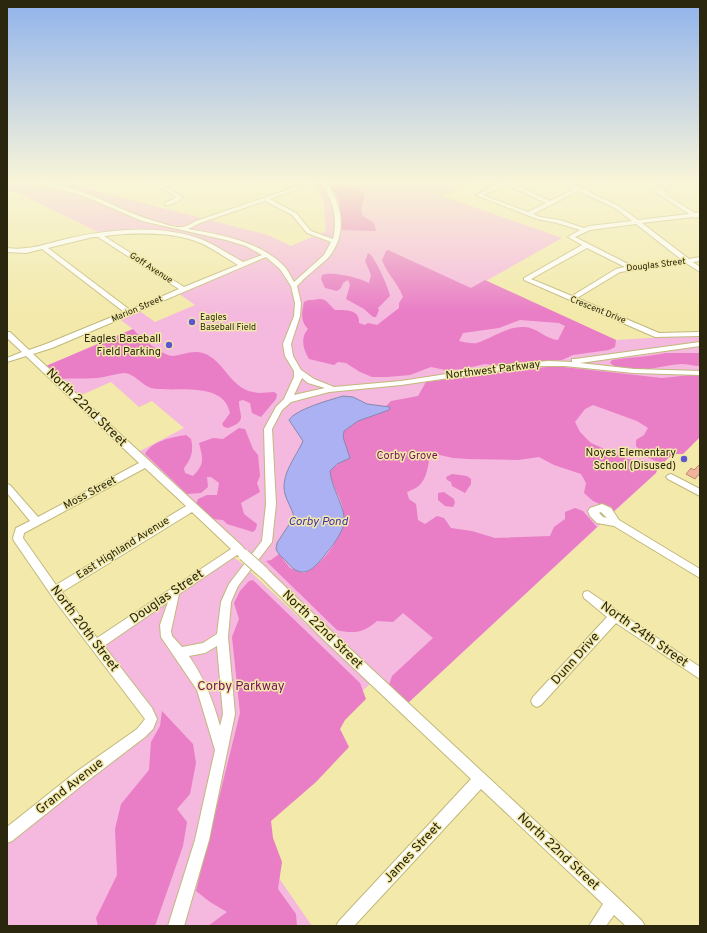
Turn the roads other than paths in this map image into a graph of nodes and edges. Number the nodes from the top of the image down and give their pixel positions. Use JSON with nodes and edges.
{"nodes":[{"id":1,"x":167,"y":226,"type":"edge"},
{"id":2,"x":193,"y":226,"type":"edge"},
{"id":3,"x":304,"y":226,"type":"edge"},
{"id":4,"x":337,"y":226,"type":"edge"},
{"id":5,"x":571,"y":226,"type":"edge"},
{"id":6,"x":606,"y":226,"type":"edge"},
{"id":7,"x":643,"y":226,"type":"edge"},
{"id":8,"x":183,"y":229,"type":"junction"},
{"id":9,"x":584,"y":230,"type":"junction"},
{"id":10,"x":99,"y":235,"type":"junction"},
{"id":11,"x":334,"y":241,"type":"junction"},
{"id":12,"x":61,"y":243,"type":"junction"},
{"id":13,"x":587,"y":245,"type":"junction"},
{"id":14,"x":44,"y":248,"type":"junction"},
{"id":15,"x":7,"y":250,"type":"edge"},
{"id":16,"x":53,"y":255,"type":"junction"},
{"id":17,"x":266,"y":255,"type":"junction"},
{"id":18,"x":700,"y":259,"type":"edge"},
{"id":19,"x":687,"y":261,"type":"junction"},
{"id":20,"x":244,"y":265,"type":"junction"},
{"id":21,"x":631,"y":268,"type":"junction"},
{"id":22,"x":700,"y":270,"type":"edge"},
{"id":23,"x":303,"y":274,"type":"junction"},
{"id":24,"x":288,"y":276,"type":"junction"},
{"id":25,"x":294,"y":286,"type":"junction"},
{"id":26,"x":183,"y":289,"type":"junction"},
{"id":27,"x":572,"y":299,"type":"junction"},
{"id":28,"x":129,"y":312,"type":"junction"},
{"id":29,"x":7,"y":334,"type":"edge"},
{"id":30,"x":700,"y":334,"type":"edge"},
{"id":31,"x":700,"y":344,"type":"edge"},
{"id":32,"x":27,"y":353,"type":"junction"},
{"id":33,"x":7,"y":360,"type":"edge"},
{"id":34,"x":564,"y":363,"type":"junction"},
{"id":35,"x":298,"y":371,"type":"junction"},
{"id":36,"x":700,"y":373,"type":"edge"},
{"id":37,"x":333,"y":388,"type":"junction"},
{"id":38,"x":288,"y":400,"type":"junction"},
{"id":39,"x":144,"y":464,"type":"junction"},
{"id":40,"x":671,"y":477,"type":"dead end"},
{"id":41,"x":7,"y":486,"type":"edge"},
{"id":42,"x":700,"y":493,"type":"edge"},
{"id":43,"x":192,"y":506,"type":"junction"},
{"id":44,"x":36,"y":522,"type":"junction"},
{"id":45,"x":616,"y":523,"type":"dead end"},
{"id":46,"x":241,"y":552,"type":"junction"},
{"id":47,"x":700,"y":574,"type":"edge"},
{"id":48,"x":55,"y":591,"type":"junction"},
{"id":49,"x":174,"y":592,"type":"junction"},
{"id":50,"x":588,"y":596,"type":"dead end"},
{"id":51,"x":615,"y":616,"type":"junction"},
{"id":52,"x":222,"y":637,"type":"junction"},
{"id":53,"x":96,"y":645,"type":"junction"},
{"id":54,"x":179,"y":653,"type":"junction"},
{"id":55,"x":700,"y":674,"type":"edge"},
{"id":56,"x":537,"y":701,"type":"dead end"},
{"id":57,"x":133,"y":738,"type":"joint"},
{"id":58,"x":221,"y":751,"type":"junction"},
{"id":59,"x":481,"y":779,"type":"junction"},
{"id":60,"x":7,"y":836,"type":"edge"},
{"id":61,"x":613,"y":903,"type":"junction"},
{"id":62,"x":176,"y":926,"type":"edge"},
{"id":63,"x":344,"y":926,"type":"edge"},
{"id":64,"x":597,"y":926,"type":"edge"},
{"id":65,"x":637,"y":926,"type":"edge"}],
"edges":[{"from":1,"to":8,"type":"street"},
{"from":2,"to":8,"type":"street"},
{"from":3,"to":11,"type":"street"},
{"from":4,"to":11,"type":"street"},
{"from":5,"to":9,"type":"street"},
{"from":6,"to":9,"type":"street"},
{"from":7,"to":19,"type":"street"},
{"from":8,"to":17,"type":"street"},
{"from":9,"to":13,"type":"street"},
{"from":10,"to":12,"type":"street"},
{"from":10,"to":20,"type":"street"},
{"from":10,"to":26,"type":"street","name":"Goff Avenue"},
{"from":11,"to":23,"type":"street"},
{"from":12,"to":14,"type":"street"},
{"from":12,"to":16,"type":"street"},
{"from":13,"to":21,"type":"street"},
{"from":13,"to":27,"type":"street","name":"Crescent Drive"},
{"from":14,"to":15,"type":"street"},
{"from":14,"to":16,"type":"street"},
{"from":16,"to":28,"type":"street"},
{"from":17,"to":20,"type":"street","name":"Marion Street"},
{"from":17,"to":24,"type":"street"},
{"from":18,"to":19,"type":"street","name":"Douglas Street"},
{"from":19,"to":21,"type":"street","name":"Douglas Street"},
{"from":19,"to":22,"type":"street"},
{"from":20,"to":26,"type":"street","name":"Marion Street"},
{"from":21,"to":27,"type":"street","name":"Douglas Street"},
{"from":23,"to":24,"type":"street"},
{"from":23,"to":25,"type":"street"},
{"from":24,"to":25,"type":"street"},
{"from":25,"to":35,"type":"street"},
{"from":26,"to":28,"type":"street","name":"Marion Street"},
{"from":27,"to":30,"type":"street","name":"Crescent Drive"},
{"from":28,"to":32,"type":"street","name":"Marion Street"},
{"from":29,"to":32,"type":"street","name":"North 22nd Street"},
{"from":31,"to":34,"type":"street"},
{"from":32,"to":33,"type":"street","name":"Marion Street"},
{"from":32,"to":39,"type":"street","name":"North 22nd Street"},
{"from":34,"to":36,"type":"street","name":"Northwest Parkway"},
{"from":34,"to":37,"type":"street","name":"Northwest Parkway"},
{"from":35,"to":37,"type":"street"},
{"from":35,"to":38,"type":"street"},
{"from":37,"to":38,"type":"street","name":"Northwest Parkway"},
{"from":38,"to":52,"type":"street"},
{"from":39,"to":43,"type":"street","name":"North 22nd Street"},
{"from":39,"to":44,"type":"street","name":"Moss Street"},
{"from":40,"to":42,"type":"street"},
{"from":41,"to":44,"type":"street"},
{"from":43,"to":46,"type":"street","name":"North 22nd Street"},
{"from":43,"to":48,"type":"street","name":"East Highland Avenue"},
{"from":44,"to":48,"type":"street","name":"North 20th Street"},
{"from":45,"to":47,"type":"street"},
{"from":46,"to":49,"type":"street","name":"Douglas Street"},
{"from":46,"to":59,"type":"street","name":"North 22nd Street","bridge":true},
{"from":48,"to":53,"type":"street","name":"North 20th Street"},
{"from":49,"to":53,"type":"street","name":"Douglas Street"},
{"from":49,"to":54,"type":"street"},
{"from":50,"to":51,"type":"street","name":"North 24th Street"},
{"from":51,"to":55,"type":"street","name":"North 24th Street"},
{"from":51,"to":56,"type":"street","name":"Dunn Drive"},
{"from":52,"to":54,"type":"street"},
{"from":52,"to":58,"type":"street"},
{"from":53,"to":57,"type":"street","name":"North 20th Street"},
{"from":54,"to":58,"type":"street"},
{"from":57,"to":60,"type":"street","name":"Grand Avenue"},
{"from":58,"to":62,"type":"street"},
{"from":59,"to":61,"type":"street","name":"North 22nd Street"},
{"from":59,"to":63,"type":"street","name":"James Street"},
{"from":61,"to":64,"type":"street"},
{"from":61,"to":65,"type":"street","name":"North 22nd Street"}]}
